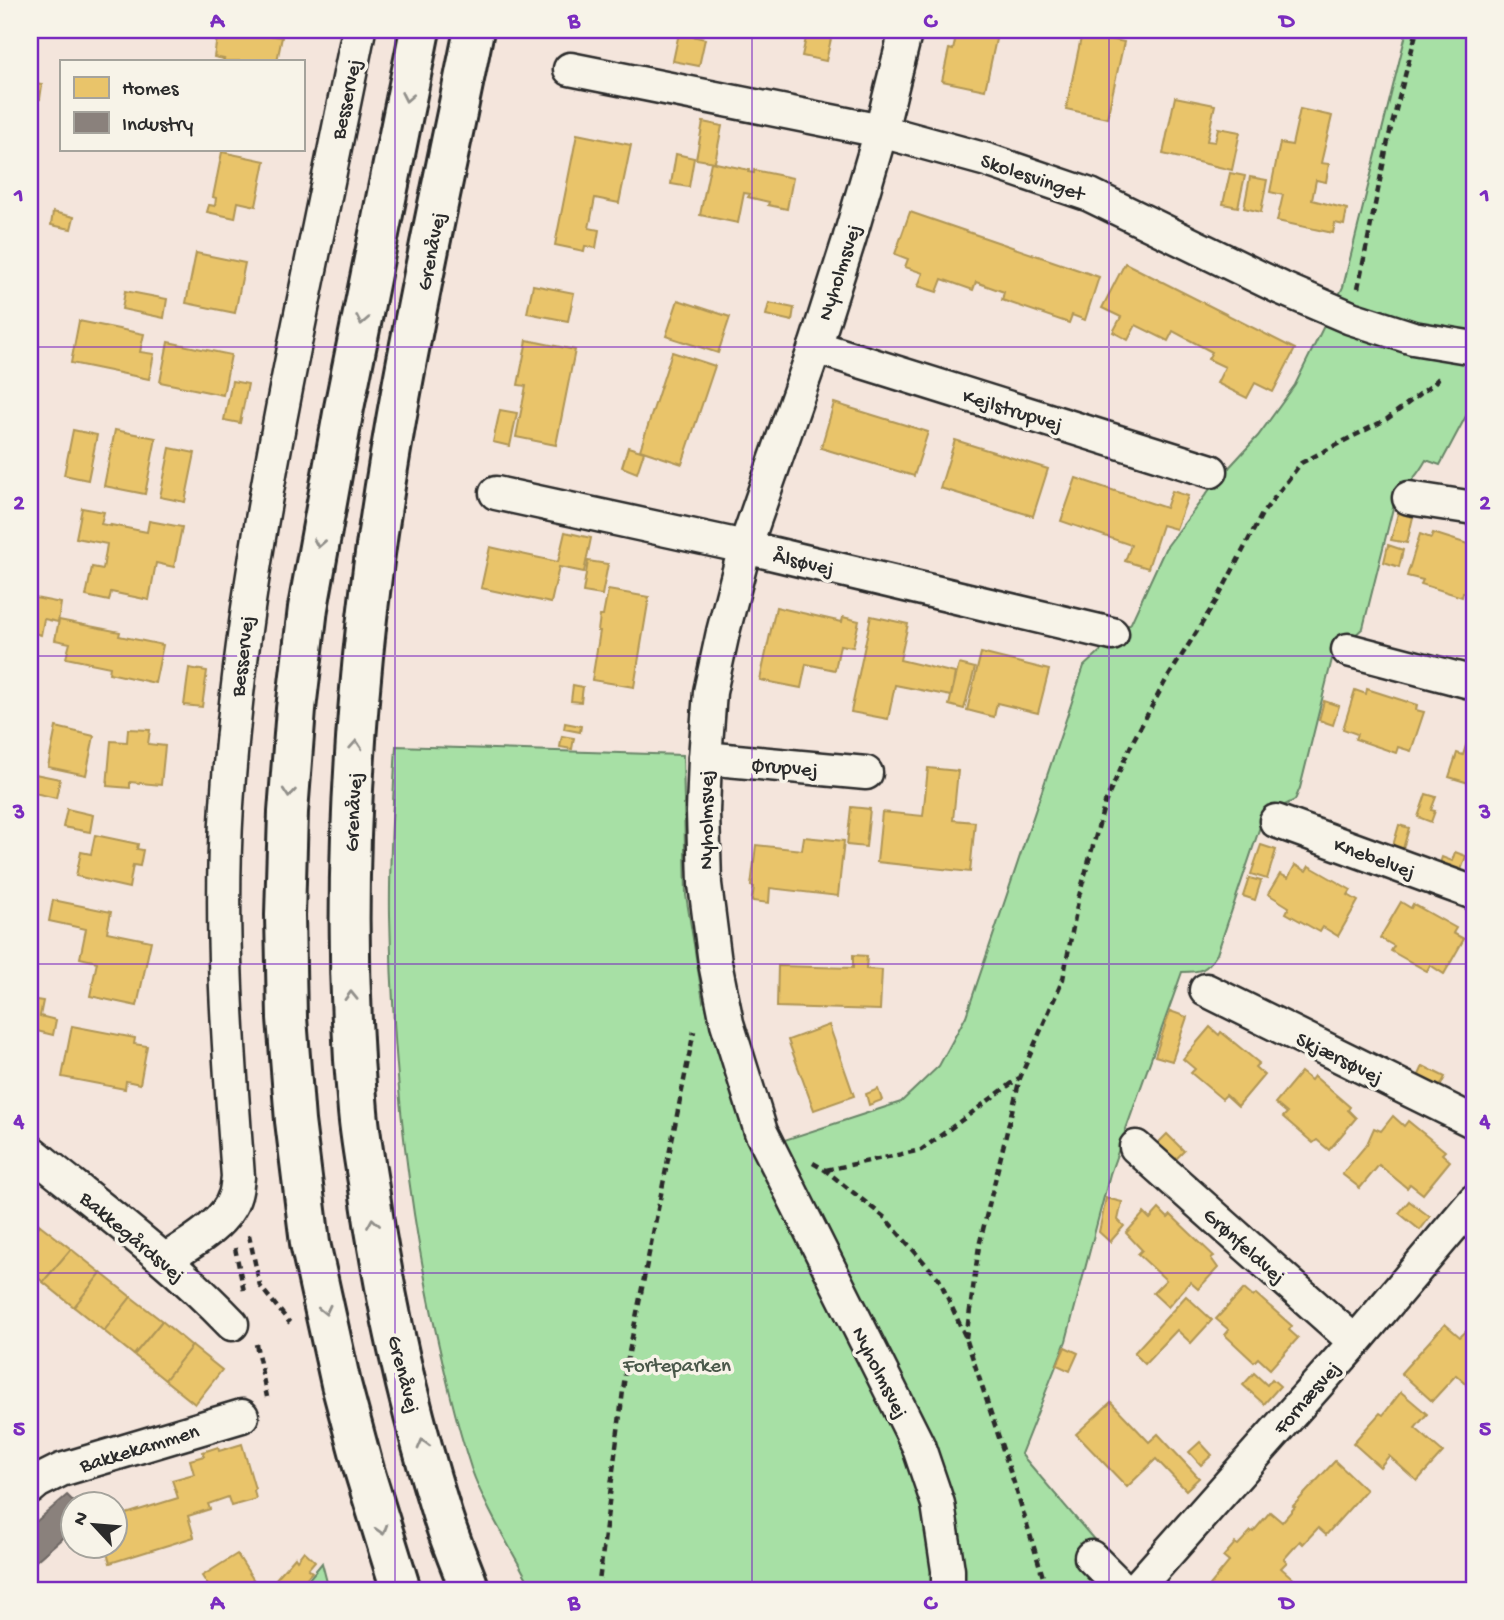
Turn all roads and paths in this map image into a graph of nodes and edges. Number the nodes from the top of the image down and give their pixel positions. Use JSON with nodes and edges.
{"nodes":[{"id":1,"x":359,"y":30,"type":"edge"},
{"id":2,"x":420,"y":30,"type":"edge"},
{"id":3,"x":474,"y":30,"type":"edge"},
{"id":4,"x":906,"y":30,"type":"edge"},
{"id":5,"x":1417,"y":30,"type":"edge"},
{"id":6,"x":570,"y":69,"type":"dead end"},
{"id":7,"x":881,"y":131,"type":"junction"},
{"id":8,"x":1351,"y":318,"type":"junction"},
{"id":9,"x":815,"y":347,"type":"junction"},
{"id":10,"x":1472,"y":348,"type":"edge"},
{"id":11,"x":1211,"y":471,"type":"dead end"},
{"id":12,"x":496,"y":493,"type":"dead end"},
{"id":13,"x":1409,"y":498,"type":"dead end"},
{"id":14,"x":1474,"y":508,"type":"edge"},
{"id":15,"x":745,"y":547,"type":"junction"},
{"id":16,"x":1112,"y":634,"type":"dead end"},
{"id":17,"x":1348,"y":650,"type":"dead end"},
{"id":18,"x":1474,"y":683,"type":"edge"},
{"id":19,"x":705,"y":758,"type":"junction"},
{"id":20,"x":866,"y":773,"type":"dead end"},
{"id":21,"x":1276,"y":821,"type":"dead end"},
{"id":22,"x":1474,"y":893,"type":"edge"},
{"id":23,"x":1206,"y":990,"type":"dead end"},
{"id":24,"x":694,"y":1030,"type":"dead end"},
{"id":25,"x":1020,"y":1078,"type":"junction"},
{"id":26,"x":1474,"y":1122,"type":"edge"},
{"id":27,"x":1136,"y":1147,"type":"dead end"},
{"id":28,"x":30,"y":1152,"type":"edge"},
{"id":29,"x":806,"y":1159,"type":"dead end"},
{"id":30,"x":825,"y":1170,"type":"junction"},
{"id":31,"x":1474,"y":1201,"type":"edge"},
{"id":32,"x":228,"y":1209,"type":"junction"},
{"id":33,"x":165,"y":1260,"type":"junction"},
{"id":34,"x":232,"y":1324,"type":"dead end"},
{"id":35,"x":292,"y":1325,"type":"dead end"},
{"id":36,"x":966,"y":1338,"type":"junction"},
{"id":37,"x":1354,"y":1342,"type":"junction"},
{"id":38,"x":242,"y":1416,"type":"dead end"},
{"id":39,"x":32,"y":1482,"type":"edge"},
{"id":40,"x":1091,"y":1557,"type":"dead end"},
{"id":41,"x":401,"y":1590,"type":"edge"},
{"id":42,"x":470,"y":1590,"type":"edge"},
{"id":43,"x":598,"y":1590,"type":"edge"},
{"id":44,"x":948,"y":1590,"type":"edge"},
{"id":45,"x":1047,"y":1590,"type":"edge"},
{"id":46,"x":1124,"y":1590,"type":"edge"},
{"id":47,"x":1135,"y":1590,"type":"edge"}],
"edges":[{"from":1,"to":32,"type":"street","name":"Besservej"},
{"from":2,"to":41,"type":"main road","one_way":true},
{"from":42,"to":3,"type":"main road","name":"Grenåvej","one_way":true},
{"from":4,"to":7,"type":"street","name":"Nyholmsvej"},
{"from":5,"to":8,"type":"path"},
{"from":6,"to":7,"type":"street","name":"Skolesvinget"},
{"from":7,"to":8,"type":"street","name":"Skolesvinget"},
{"from":7,"to":9,"type":"street","name":"Nyholmsvej"},
{"from":8,"to":10,"type":"street","name":"Skolesvinget"},
{"from":9,"to":11,"type":"street","name":"Kejlstrupvej"},
{"from":9,"to":15,"type":"street","name":"Nyholmsvej"},
{"from":10,"to":25,"type":"path"},
{"from":12,"to":15,"type":"street","name":"Ålsøvej"},
{"from":13,"to":14,"type":"street"},
{"from":15,"to":16,"type":"street","name":"Ålsøvej"},
{"from":15,"to":19,"type":"street","name":"Nyholmsvej"},
{"from":17,"to":18,"type":"street"},
{"from":19,"to":20,"type":"street","name":"Ørupvej"},
{"from":19,"to":44,"type":"street","name":"Nyholmsvej"},
{"from":21,"to":22,"type":"street","name":"Knebelvej"},
{"from":23,"to":26,"type":"street","name":"Skjærsøvej"},
{"from":24,"to":43,"type":"path"},
{"from":25,"to":30,"type":"path"},
{"from":25,"to":36,"type":"path"},
{"from":27,"to":37,"type":"street","name":"Grønfeldvej"},
{"from":28,"to":33,"type":"street","name":"Bakkegårdsvej"},
{"from":29,"to":30,"type":"path"},
{"from":30,"to":36,"type":"path"},
{"from":31,"to":37,"type":"street","name":"Fornæsvej"},
{"from":32,"to":33,"type":"street","name":"Besservej"},
{"from":32,"to":35,"type":"path"},
{"from":33,"to":34,"type":"street","name":"Bakkegårdsvej"},
{"from":36,"to":45,"type":"path"},
{"from":37,"to":47,"type":"street","name":"Fornæsvej"},
{"from":38,"to":39,"type":"street","name":"Bakkekammen"},
{"from":40,"to":46,"type":"street"}]}
